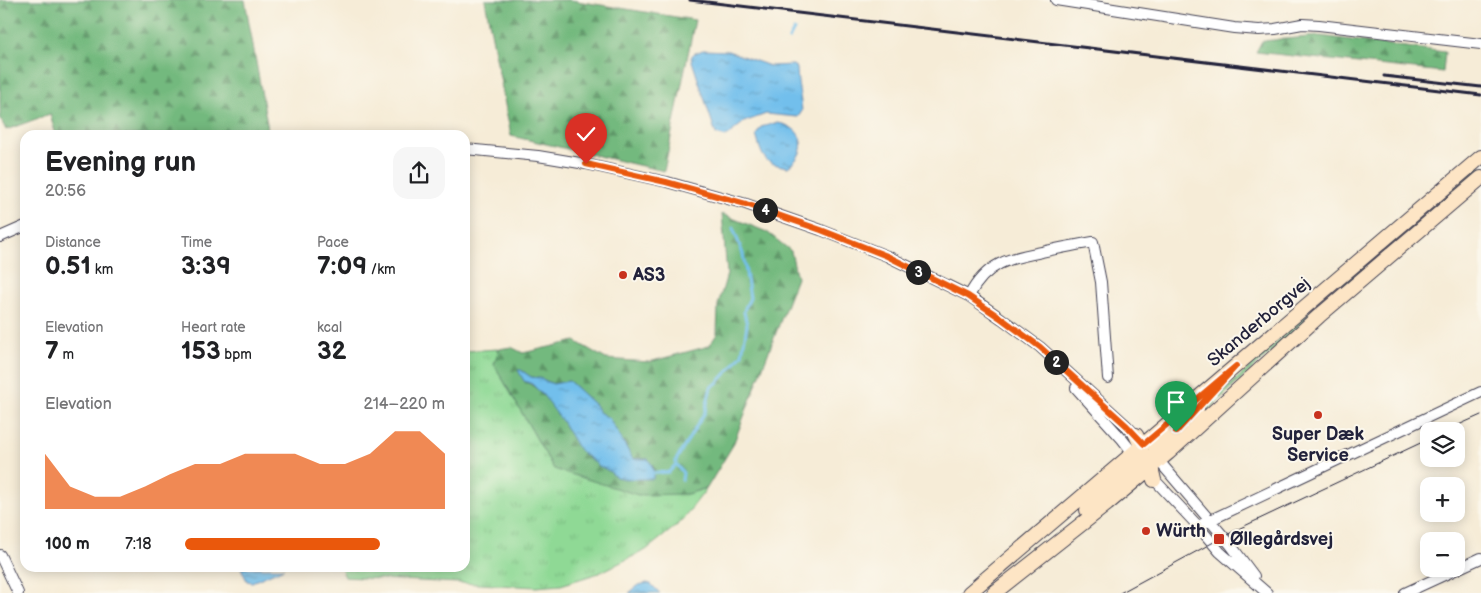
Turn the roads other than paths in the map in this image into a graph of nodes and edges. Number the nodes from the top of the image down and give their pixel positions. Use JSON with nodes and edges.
{"nodes":[{"id":1,"x":1056,"y":0,"type":"edge"},
{"id":2,"x":1481,"y":44,"type":"edge"},
{"id":3,"x":470,"y":149,"type":"edge"},
{"id":4,"x":1481,"y":157,"type":"edge"},
{"id":5,"x":1481,"y":178,"type":"edge"},
{"id":6,"x":20,"y":228,"type":"edge"},
{"id":7,"x":0,"y":238,"type":"edge"},
{"id":8,"x":968,"y":296,"type":"junction"},
{"id":9,"x":1236,"y":366,"type":"junction"},
{"id":10,"x":1066,"y":372,"type":"junction"},
{"id":11,"x":1108,"y":378,"type":"dead end"},
{"id":12,"x":1481,"y":392,"type":"edge"},
{"id":13,"x":1138,"y":445,"type":"junction"},
{"id":14,"x":1153,"y":470,"type":"junction"},
{"id":15,"x":1210,"y":520,"type":"junction"},
{"id":16,"x":1198,"y":526,"type":"junction"},
{"id":17,"x":0,"y":555,"type":"edge"},
{"id":18,"x":1481,"y":558,"type":"edge"},
{"id":19,"x":1032,"y":562,"type":"junction"},
{"id":20,"x":18,"y":593,"type":"edge"},
{"id":21,"x":969,"y":593,"type":"edge"},
{"id":22,"x":994,"y":593,"type":"edge"},
{"id":23,"x":1267,"y":593,"type":"edge"},
{"id":24,"x":1405,"y":593,"type":"edge"}],
"edges":[{"from":1,"to":2,"type":"street"},
{"from":3,"to":8,"type":"street"},
{"from":4,"to":9,"type":"main road","name":"Skanderborgvej"},
{"from":5,"to":14,"type":"main road","name":"Skanderborgvej"},
{"from":6,"to":7,"type":"street"},
{"from":8,"to":10,"type":"street"},
{"from":8,"to":11,"type":"street"},
{"from":9,"to":13,"type":"main road","name":"Skanderborgvej"},
{"from":9,"to":14,"type":"main road"},
{"from":10,"to":13,"type":"street"},
{"from":10,"to":13,"type":"street"},
{"from":12,"to":15,"type":"street"},
{"from":13,"to":19,"type":"main road"},
{"from":13,"to":21,"type":"main road","name":"Skanderborgvej"},
{"from":14,"to":15,"type":"street"},
{"from":14,"to":16,"type":"street"},
{"from":14,"to":19,"type":"main road","name":"Skanderborgvej"},
{"from":15,"to":16,"type":"street"},
{"from":15,"to":23,"type":"street"},
{"from":16,"to":23,"type":"street"},
{"from":17,"to":20,"type":"street"},
{"from":18,"to":24,"type":"street"},
{"from":19,"to":22,"type":"main road","name":"Skanderborgvej"}]}
